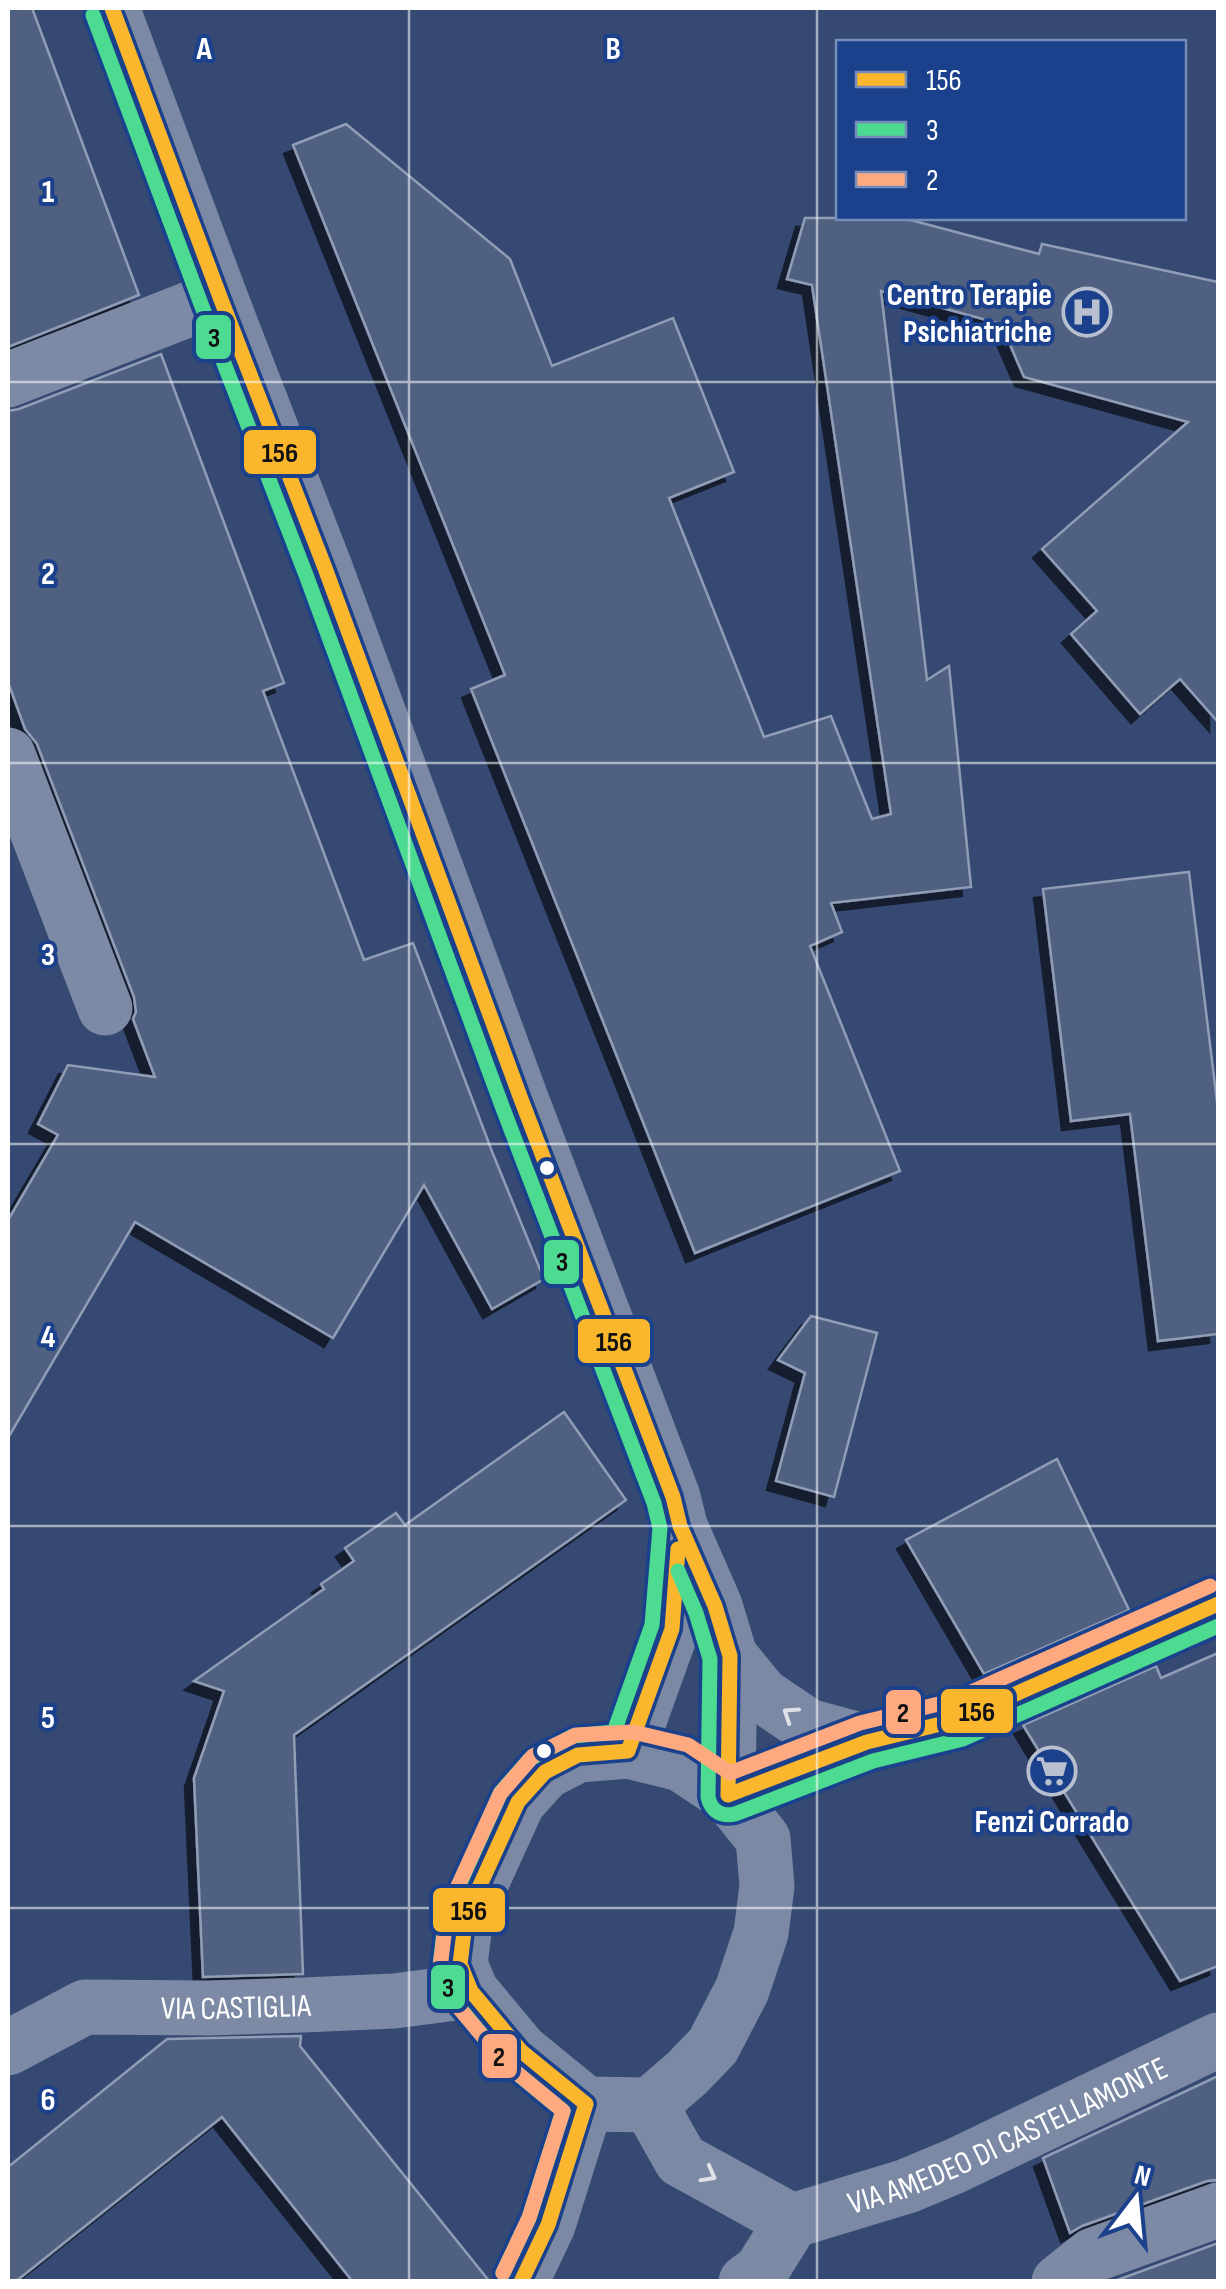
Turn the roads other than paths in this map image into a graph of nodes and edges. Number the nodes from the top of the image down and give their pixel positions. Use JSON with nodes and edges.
{"nodes":[{"id":1,"x":112,"y":8,"type":"edge"},
{"id":2,"x":220,"y":296,"type":"junction"},
{"id":3,"x":8,"y":380,"type":"edge"},
{"id":4,"x":8,"y":754,"type":"edge"},
{"id":5,"x":105,"y":1008,"type":"dead end"},
{"id":6,"x":680,"y":1526,"type":"junction"},
{"id":7,"x":1218,"y":1604,"type":"edge"},
{"id":8,"x":730,"y":1656,"type":"junction"},
{"id":9,"x":867,"y":1742,"type":"junction"},
{"id":10,"x":628,"y":1752,"type":"junction"},
{"id":11,"x":728,"y":1795,"type":"junction"},
{"id":12,"x":471,"y":1991,"type":"junction"},
{"id":13,"x":1218,"y":2040,"type":"edge"},
{"id":14,"x":8,"y":2048,"type":"edge"},
{"id":15,"x":586,"y":2104,"type":"junction"},
{"id":16,"x":650,"y":2105,"type":"junction"},
{"id":17,"x":1218,"y":2210,"type":"edge"},
{"id":18,"x":792,"y":2221,"type":"junction"},
{"id":19,"x":521,"y":2282,"type":"edge"},
{"id":20,"x":746,"y":2282,"type":"edge"},
{"id":21,"x":1059,"y":2282,"type":"edge"}],
"edges":[{"from":1,"to":2,"type":"main road"},
{"from":2,"to":3,"type":"street"},
{"from":2,"to":6,"type":"main road"},
{"from":4,"to":5,"type":"street"},
{"from":6,"to":8,"type":"main road"},
{"from":6,"to":10,"type":"main road"},
{"from":7,"to":9,"type":"main road"},
{"from":9,"to":8,"type":"main road","one_way":true},
{"from":8,"to":11,"type":"main road"},
{"from":9,"to":11,"type":"main road"},
{"from":10,"to":11,"type":"main road"},
{"from":10,"to":12,"type":"main road"},
{"from":11,"to":16,"type":"main road"},
{"from":12,"to":14,"type":"street","name":"VIA CASTIGLIA"},
{"from":12,"to":15,"type":"main road"},
{"from":13,"to":18,"type":"main road","name":"VIA AMEDEO DI CASTELLAMONTE"},
{"from":15,"to":16,"type":"main road"},
{"from":15,"to":19,"type":"main road"},
{"from":16,"to":18,"type":"main road","one_way":true},
{"from":17,"to":21,"type":"street"},
{"from":18,"to":20,"type":"street"}]}
